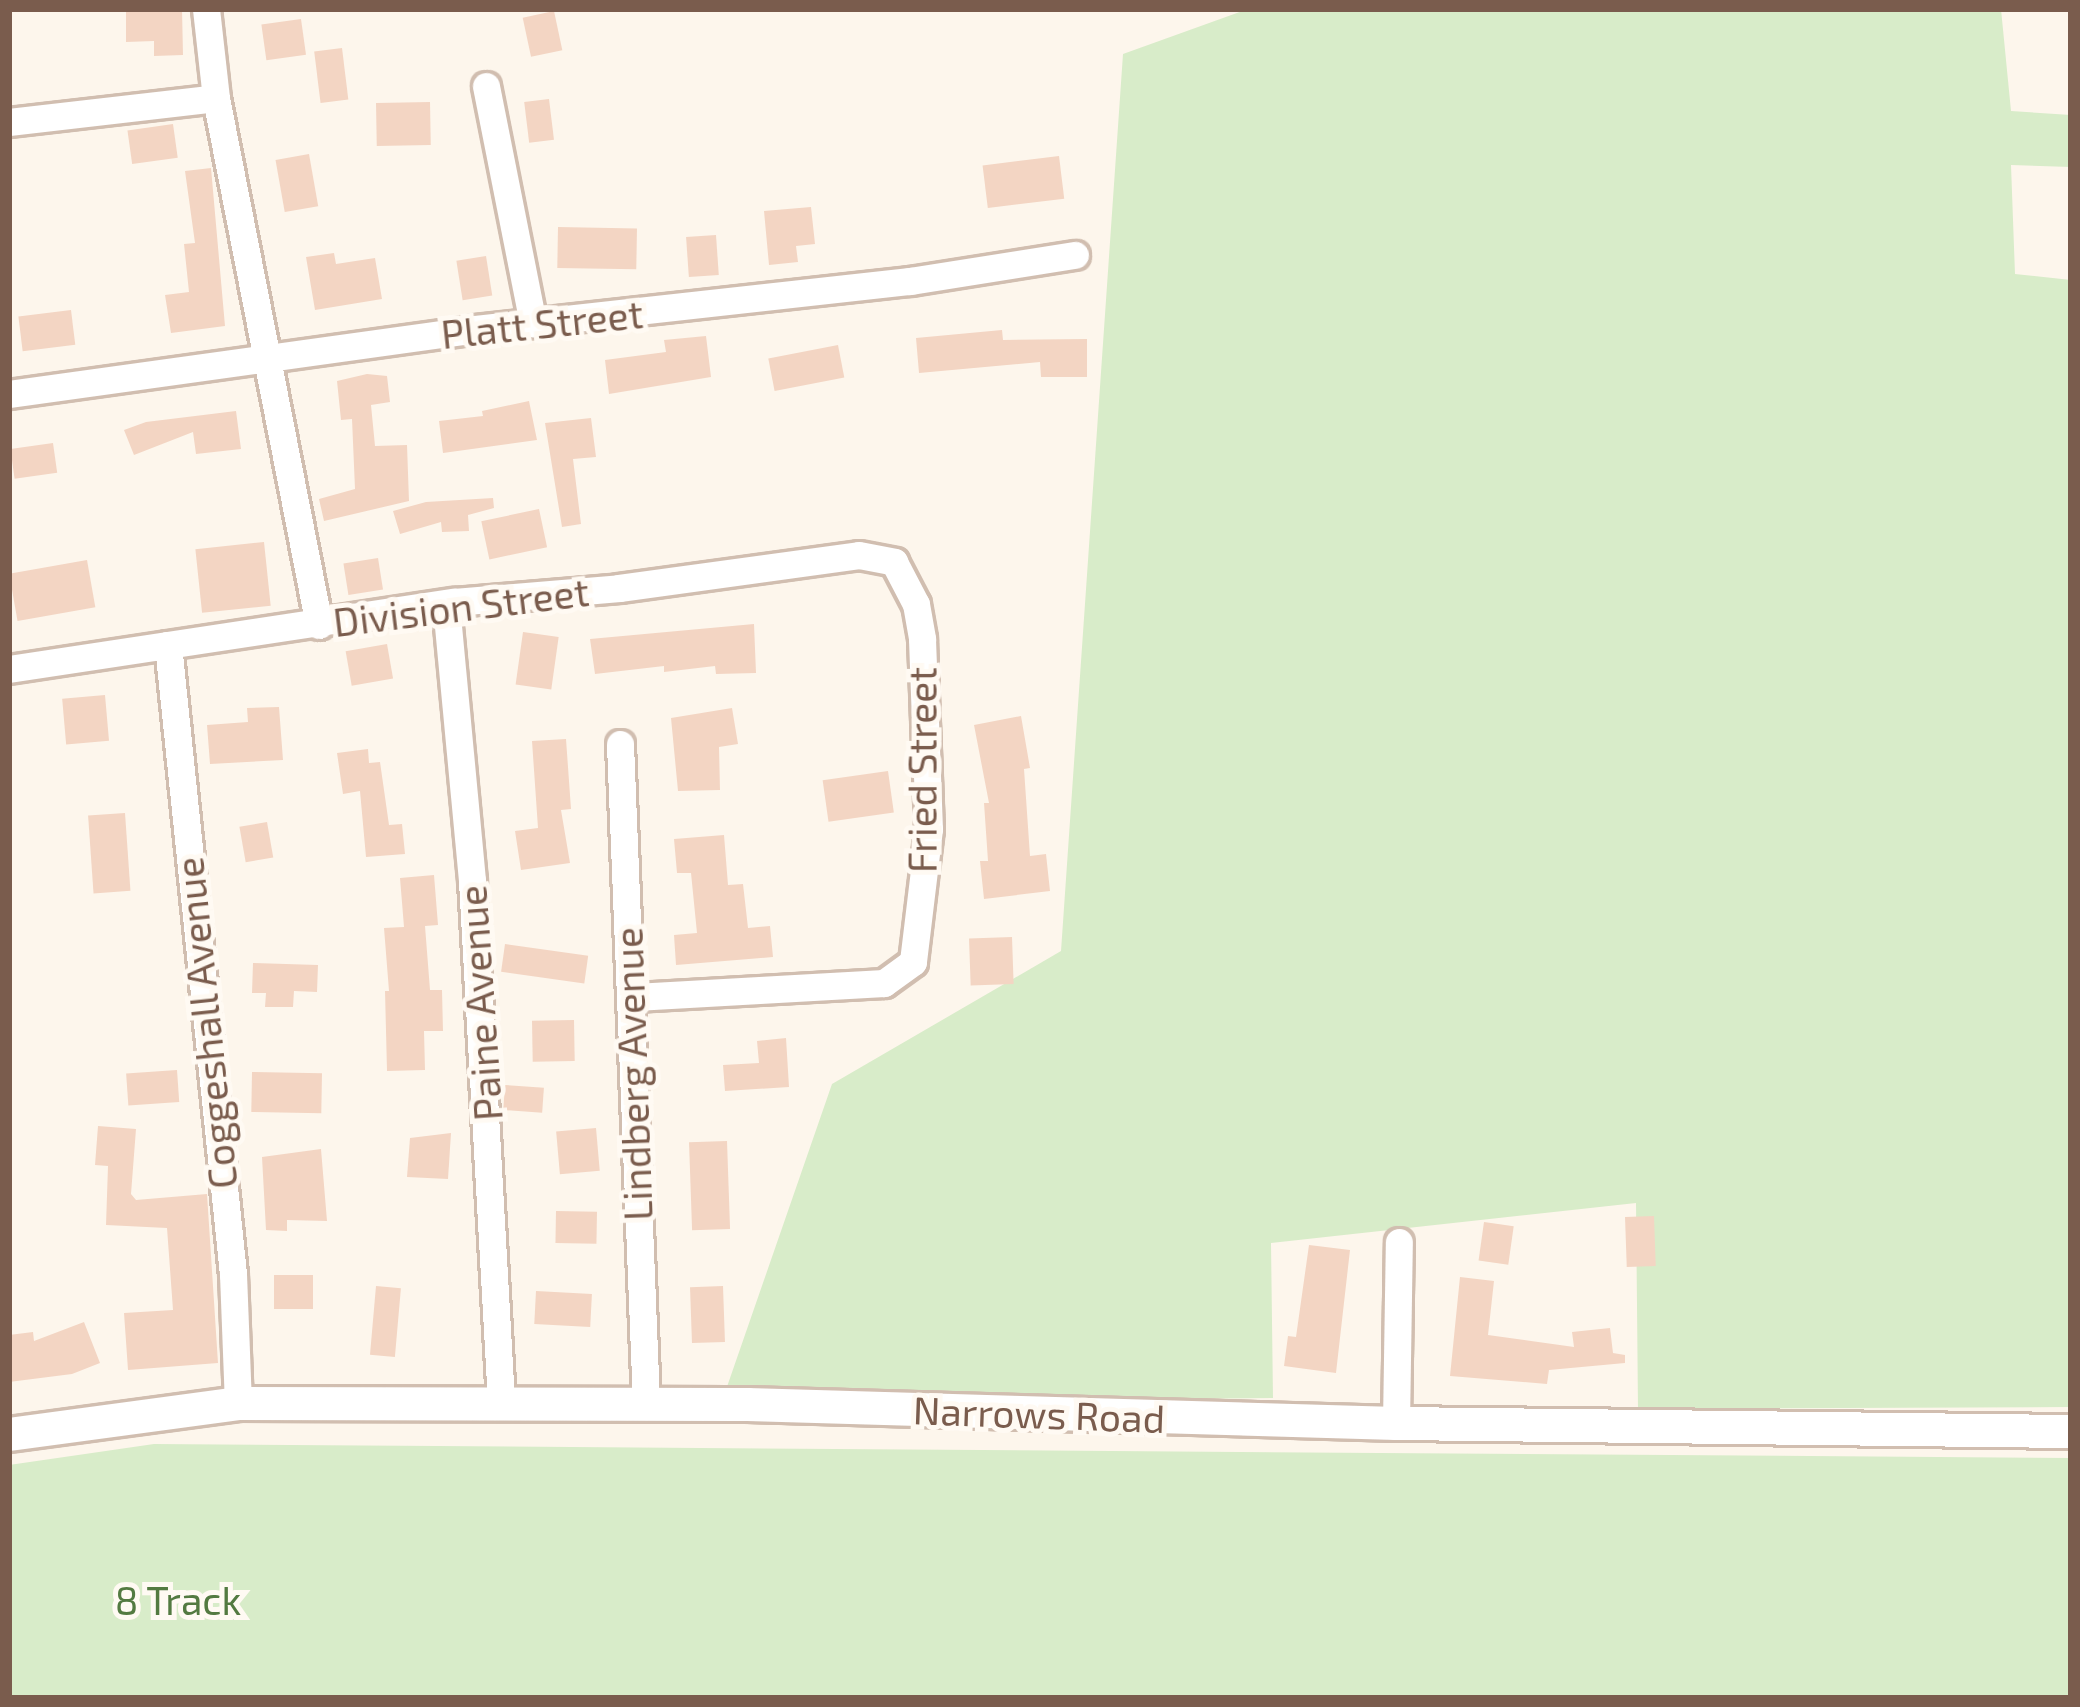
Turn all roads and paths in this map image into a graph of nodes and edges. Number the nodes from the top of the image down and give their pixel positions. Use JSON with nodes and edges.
{"nodes":[{"id":1,"x":206,"y":9,"type":"edge"},
{"id":2,"x":486,"y":86,"type":"dead end"},
{"id":3,"x":216,"y":98,"type":"junction"},
{"id":4,"x":9,"y":122,"type":"edge"},
{"id":5,"x":1075,"y":255,"type":"dead end"},
{"id":6,"x":533,"y":323,"type":"junction"},
{"id":7,"x":268,"y":361,"type":"junction"},
{"id":8,"x":9,"y":394,"type":"edge"},
{"id":9,"x":904,"y":578,"type":"joint"},
{"id":10,"x":446,"y":605,"type":"junction"},
{"id":11,"x":319,"y":625,"type":"junction"},
{"id":12,"x":168,"y":645,"type":"junction"},
{"id":13,"x":9,"y":670,"type":"edge"},
{"id":14,"x":620,"y":744,"type":"dead end"},
{"id":15,"x":630,"y":997,"type":"junction"},
{"id":16,"x":1399,"y":1242,"type":"dead end"},
{"id":17,"x":238,"y":1402,"type":"junction"},
{"id":18,"x":500,"y":1402,"type":"junction"},
{"id":19,"x":646,"y":1405,"type":"junction"},
{"id":20,"x":1396,"y":1423,"type":"junction"},
{"id":21,"x":2071,"y":1431,"type":"edge"},
{"id":22,"x":9,"y":1435,"type":"edge"}],
"edges":[{"from":1,"to":3,"type":"street"},
{"from":2,"to":6,"type":"street"},
{"from":3,"to":4,"type":"street"},
{"from":3,"to":7,"type":"street"},
{"from":5,"to":6,"type":"street","name":"Platt Street"},
{"from":6,"to":7,"type":"street","name":"Platt Street"},
{"from":7,"to":8,"type":"street","name":"Platt Street"},
{"from":7,"to":11,"type":"street"},
{"from":9,"to":10,"type":"street","name":"Division Street"},
{"from":9,"to":15,"type":"street","name":"Fried Street"},
{"from":10,"to":11,"type":"street","name":"Division Street"},
{"from":10,"to":18,"type":"street","name":"Paine Avenue"},
{"from":11,"to":12,"type":"street","name":"Division Street"},
{"from":12,"to":13,"type":"street","name":"Division Street"},
{"from":12,"to":17,"type":"street","name":"Coggeshall Avenue"},
{"from":14,"to":15,"type":"street","name":"Lindberg Avenue"},
{"from":15,"to":19,"type":"street","name":"Lindberg Avenue"},
{"from":16,"to":20,"type":"street"},
{"from":17,"to":18,"type":"street","name":"Narrows Road"},
{"from":17,"to":22,"type":"street","name":"Narrows Road"},
{"from":18,"to":19,"type":"street","name":"Narrows Road"},
{"from":19,"to":20,"type":"street","name":"Narrows Road"},
{"from":20,"to":21,"type":"street","name":"Narrows Road"}]}
